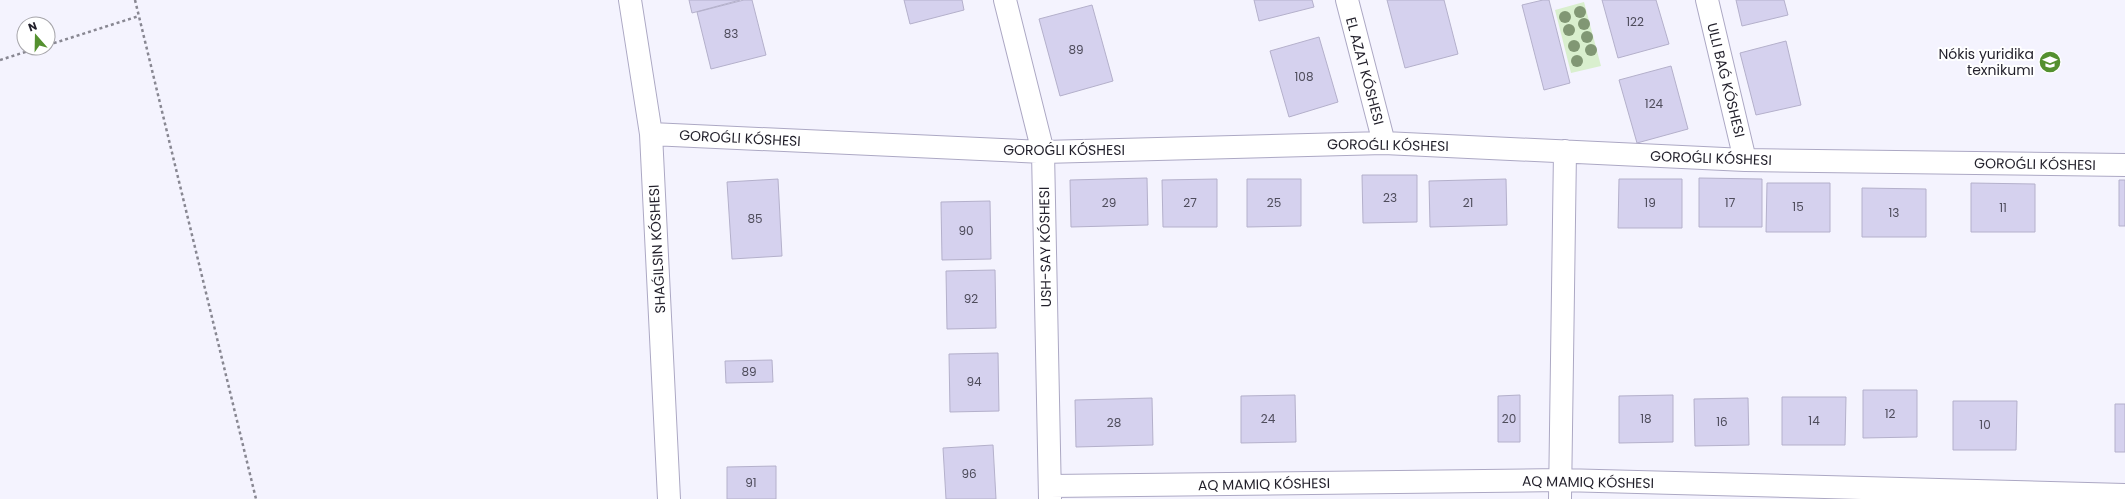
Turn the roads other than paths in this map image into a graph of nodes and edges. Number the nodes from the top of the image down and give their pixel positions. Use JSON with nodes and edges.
{"nodes":[{"id":1,"x":630,"y":0,"type":"edge"},
{"id":2,"x":1004,"y":0,"type":"edge"},
{"id":3,"x":1347,"y":0,"type":"edge"},
{"id":4,"x":1707,"y":0,"type":"edge"},
{"id":5,"x":651,"y":134,"type":"junction"},
{"id":6,"x":1384,"y":143,"type":"junction"},
{"id":7,"x":1565,"y":151,"type":"junction"},
{"id":8,"x":1043,"y":152,"type":"junction"},
{"id":9,"x":1745,"y":160,"type":"junction"},
{"id":10,"x":2125,"y":165,"type":"edge"},
{"id":11,"x":1561,"y":490,"type":"edge"},
{"id":12,"x":1050,"y":492,"type":"edge"},
{"id":13,"x":2125,"y":495,"type":"edge"},
{"id":14,"x":669,"y":499,"type":"edge"}],
"edges":[{"from":1,"to":5,"type":"street"},
{"from":2,"to":8,"type":"street","name":"USH-SAY KÓSHESI"},
{"from":3,"to":6,"type":"street","name":"EL AZAT KÓSHESI"},
{"from":4,"to":9,"type":"street"},
{"from":5,"to":8,"type":"street"},
{"from":5,"to":14,"type":"street"},
{"from":6,"to":7,"type":"street"},
{"from":6,"to":8,"type":"street"},
{"from":7,"to":9,"type":"street"},
{"from":7,"to":11,"type":"street"},
{"from":8,"to":12,"type":"street","name":"USH-SAY KÓSHESI"},
{"from":9,"to":10,"type":"street"},
{"from":11,"to":12,"type":"street"},
{"from":11,"to":13,"type":"street"}]}
